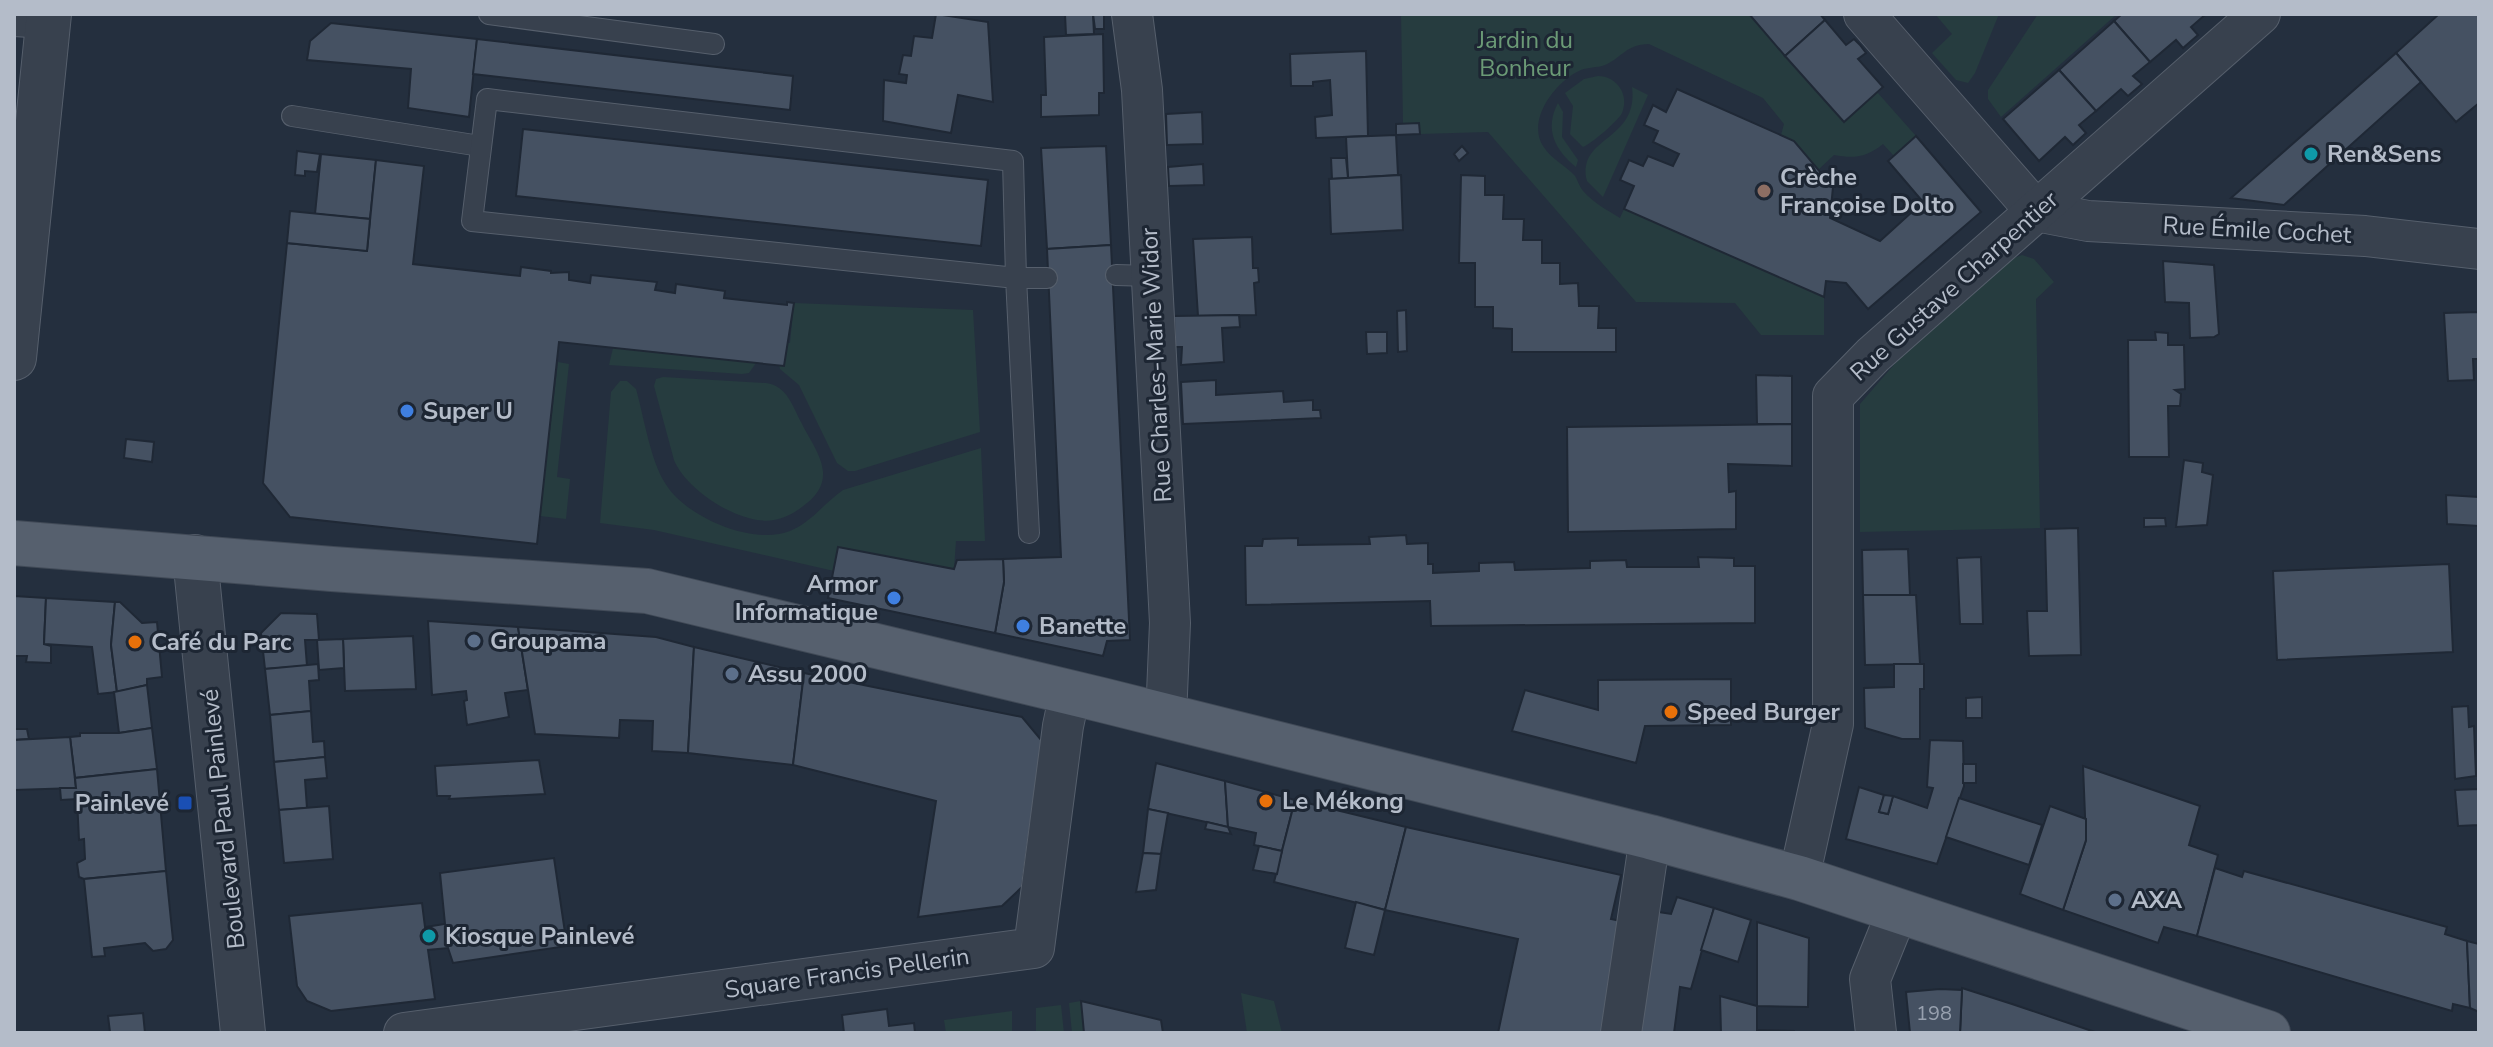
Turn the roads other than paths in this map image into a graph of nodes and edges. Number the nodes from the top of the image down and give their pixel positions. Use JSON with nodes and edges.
{"nodes":[{"id":1,"x":489,"y":14,"type":"edge"},
{"id":2,"x":1132,"y":14,"type":"edge"},
{"id":3,"x":1864,"y":14,"type":"edge"},
{"id":4,"x":2260,"y":14,"type":"edge"},
{"id":5,"x":37,"y":16,"type":"edge"},
{"id":6,"x":714,"y":44,"type":"dead end"},
{"id":7,"x":292,"y":116,"type":"dead end"},
{"id":8,"x":480,"y":146,"type":"junction"},
{"id":9,"x":2036,"y":211,"type":"junction"},
{"id":10,"x":2479,"y":249,"type":"edge"},
{"id":11,"x":1016,"y":278,"type":"junction"},
{"id":12,"x":1047,"y":278,"type":"dead end"},
{"id":13,"x":14,"y":358,"type":"edge"},
{"id":14,"x":1029,"y":533,"type":"dead end"},
{"id":15,"x":14,"y":543,"type":"edge"},
{"id":16,"x":195,"y":557,"type":"junction"},
{"id":17,"x":1070,"y":693,"type":"junction"},
{"id":18,"x":1166,"y":717,"type":"junction"},
{"id":19,"x":1650,"y":837,"type":"junction"},
{"id":20,"x":1799,"y":878,"type":"junction"},
{"id":21,"x":1898,"y":910,"type":"junction"},
{"id":22,"x":243,"y":1033,"type":"edge"},
{"id":23,"x":404,"y":1033,"type":"edge"},
{"id":24,"x":1621,"y":1033,"type":"edge"},
{"id":25,"x":1876,"y":1033,"type":"edge"},
{"id":26,"x":2268,"y":1033,"type":"edge"}],
"edges":[{"from":1,"to":6,"type":"lane"},
{"from":2,"to":18,"type":"street","name":"Rue Charles-Marie Widor"},
{"from":3,"to":9,"type":"street"},
{"from":4,"to":9,"type":"street","name":"Rue Gustave Charpentier"},
{"from":5,"to":13,"type":"street"},
{"from":7,"to":8,"type":"lane"},
{"from":8,"to":11,"type":"lane"},
{"from":8,"to":11,"type":"lane"},
{"from":9,"to":10,"type":"street","name":"Rue Émile Cochet"},
{"from":9,"to":20,"type":"street","name":"Rue Gustave Charpentier"},
{"from":11,"to":12,"type":"lane"},
{"from":11,"to":14,"type":"lane"},
{"from":15,"to":16,"type":"main road"},
{"from":16,"to":17,"type":"main road"},
{"from":16,"to":22,"type":"street","name":"Boulevard Paul Painlevé"},
{"from":17,"to":18,"type":"main road"},
{"from":17,"to":23,"type":"street","name":"Square Francis Pellerin"},
{"from":18,"to":19,"type":"main road"},
{"from":19,"to":20,"type":"main road"},
{"from":19,"to":24,"type":"street"},
{"from":20,"to":21,"type":"main road"},
{"from":21,"to":25,"type":"street"},
{"from":21,"to":26,"type":"main road"}]}
